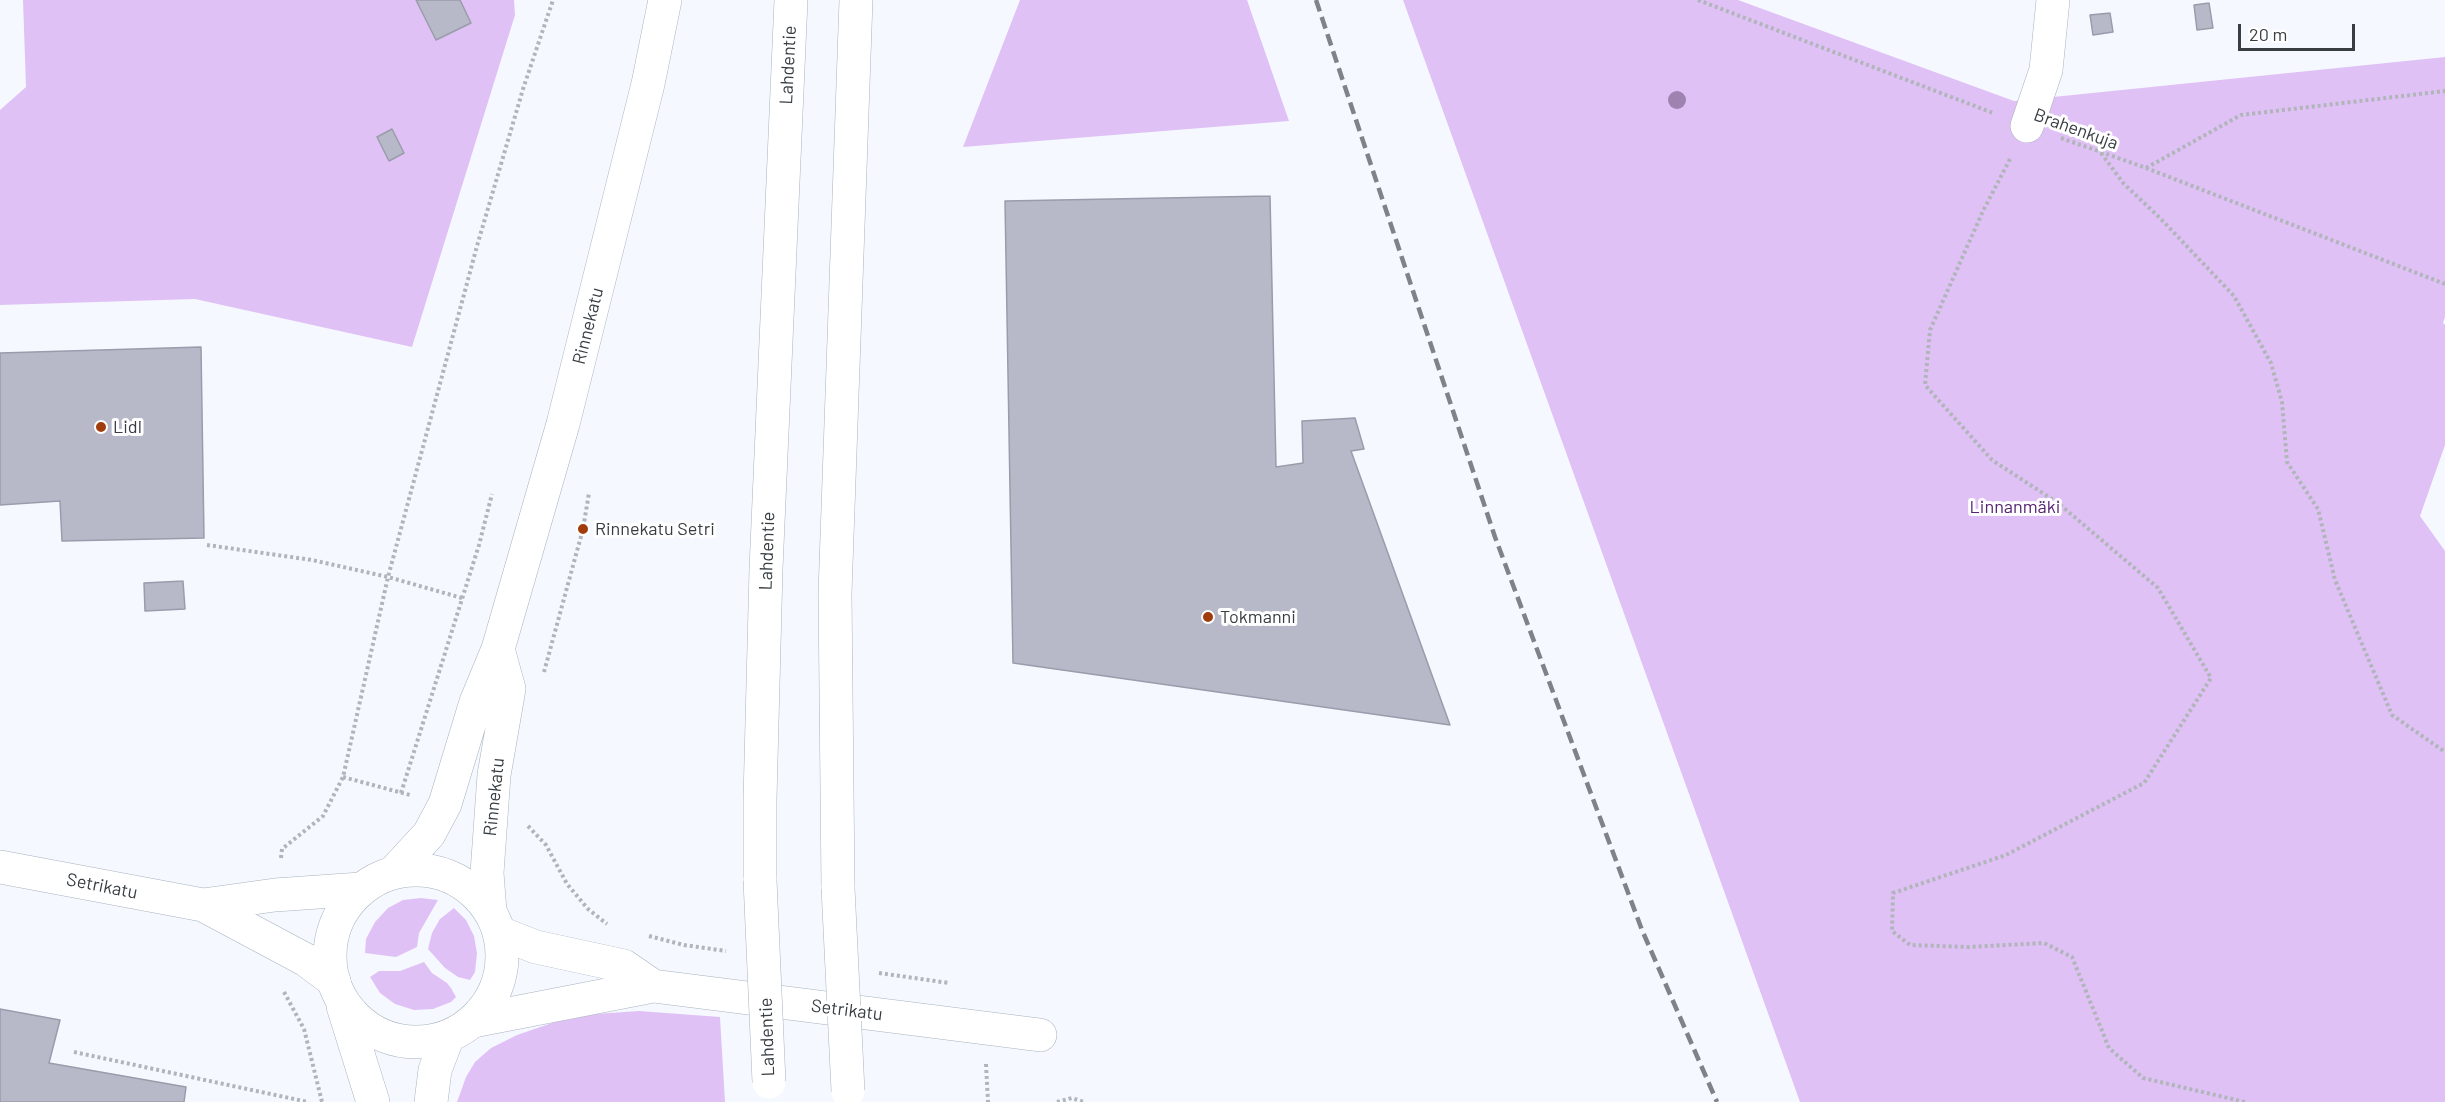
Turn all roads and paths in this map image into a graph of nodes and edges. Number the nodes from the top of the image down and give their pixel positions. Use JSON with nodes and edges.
{"nodes":[{"id":1,"x":553,"y":0,"type":"edge"},
{"id":2,"x":665,"y":0,"type":"edge"},
{"id":3,"x":791,"y":0,"type":"edge"},
{"id":4,"x":856,"y":0,"type":"edge"},
{"id":5,"x":1698,"y":0,"type":"edge"},
{"id":6,"x":2053,"y":0,"type":"edge"},
{"id":7,"x":2445,"y":91,"type":"edge"},
{"id":8,"x":2027,"y":126,"type":"junction"},
{"id":9,"x":2099,"y":152,"type":"junction"},
{"id":10,"x":2146,"y":168,"type":"junction"},
{"id":11,"x":2445,"y":284,"type":"edge"},
{"id":12,"x":589,"y":493,"type":"dead end"},
{"id":13,"x":492,"y":494,"type":"dead end"},
{"id":14,"x":207,"y":545,"type":"dead end"},
{"id":15,"x":388,"y":577,"type":"junction"},
{"id":16,"x":462,"y":598,"type":"junction"},
{"id":17,"x":498,"y":649,"type":"junction"},
{"id":18,"x":542,"y":679,"type":"dead end"},
{"id":19,"x":2445,"y":752,"type":"edge"},
{"id":20,"x":343,"y":777,"type":"junction"},
{"id":21,"x":401,"y":793,"type":"junction"},
{"id":22,"x":419,"y":797,"type":"dead end"},
{"id":23,"x":529,"y":817,"type":"dead end"},
{"id":24,"x":528,"y":826,"type":"dead end"},
{"id":25,"x":280,"y":861,"type":"dead end"},
{"id":26,"x":0,"y":867,"type":"edge"},
{"id":27,"x":394,"y":872,"type":"junction"},
{"id":28,"x":361,"y":889,"type":"junction"},
{"id":29,"x":203,"y":905,"type":"junction"},
{"id":30,"x":495,"y":922,"type":"junction"},
{"id":31,"x":653,"y":986,"type":"junction"},
{"id":32,"x":336,"y":987,"type":"junction"},
{"id":33,"x":279,"y":988,"type":"dead end"},
{"id":34,"x":460,"y":1029,"type":"junction"},
{"id":35,"x":1040,"y":1035,"type":"dead end"},
{"id":36,"x":74,"y":1052,"type":"dead end"},
{"id":37,"x":770,"y":1092,"type":"edge"},
{"id":38,"x":848,"y":1096,"type":"edge"},
{"id":39,"x":308,"y":1102,"type":"edge"},
{"id":40,"x":322,"y":1102,"type":"edge"},
{"id":41,"x":373,"y":1102,"type":"edge"},
{"id":42,"x":430,"y":1102,"type":"edge"},
{"id":43,"x":1057,"y":1102,"type":"edge"},
{"id":44,"x":1084,"y":1102,"type":"edge"},
{"id":45,"x":2245,"y":1102,"type":"edge"}],
"edges":[{"from":1,"to":15,"type":"path"},
{"from":2,"to":17,"type":"main road","name":"Rinnekatu"},
{"from":3,"to":37,"type":"main road","name":"Lahdentie","bridge":true},
{"from":4,"to":38,"type":"main road","bridge":true},
{"from":5,"to":8,"type":"path","name":"Brahenkuja"},
{"from":6,"to":8,"type":"main road"},
{"from":7,"to":10,"type":"path"},
{"from":8,"to":9,"type":"path","name":"Brahenkuja"},
{"from":8,"to":45,"type":"path"},
{"from":9,"to":10,"type":"path","name":"Brahenkuja"},
{"from":9,"to":19,"type":"path"},
{"from":10,"to":11,"type":"path","name":"Brahenkuja"},
{"from":12,"to":18,"type":"path"},
{"from":13,"to":16,"type":"path"},
{"from":14,"to":15,"type":"path"},
{"from":15,"to":16,"type":"path"},
{"from":15,"to":20,"type":"path"},
{"from":16,"to":21,"type":"path"},
{"from":17,"to":27,"type":"main road","name":"Rinnekatu"},
{"from":17,"to":30,"type":"main road","name":"Rinnekatu"},
{"from":20,"to":21,"type":"path"},
{"from":20,"to":25,"type":"path"},
{"from":21,"to":22,"type":"path"},
{"from":23,"to":24,"type":"path"},
{"from":26,"to":29,"type":"main road","name":"Setrikatu"},
{"from":27,"to":28,"type":"main road"},
{"from":27,"to":30,"type":"main road"},
{"from":28,"to":29,"type":"main road","name":"Setrikatu"},
{"from":28,"to":32,"type":"main road"},
{"from":29,"to":32,"type":"main road","name":"Setrikatu"},
{"from":30,"to":31,"type":"main road","name":"Setrikatu"},
{"from":30,"to":34,"type":"main road"},
{"from":31,"to":34,"type":"main road","name":"Setrikatu"},
{"from":31,"to":35,"type":"main road","name":"Setrikatu"},
{"from":32,"to":34,"type":"main road"},
{"from":32,"to":41,"type":"main road"},
{"from":33,"to":40,"type":"path"},
{"from":34,"to":42,"type":"main road"},
{"from":36,"to":39,"type":"path"},
{"from":43,"to":44,"type":"path"}]}
